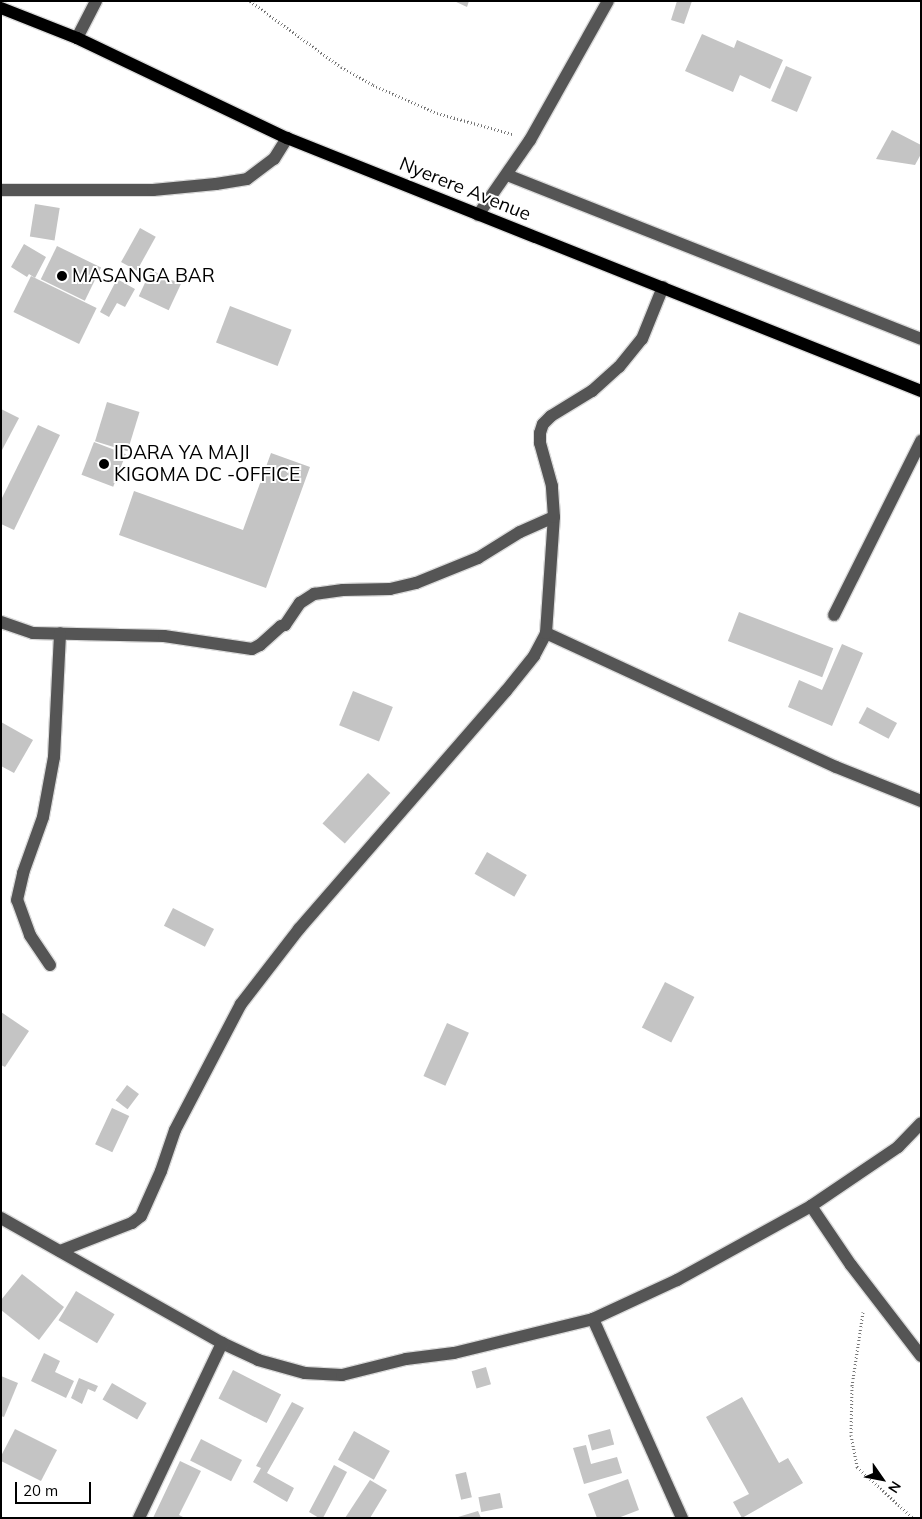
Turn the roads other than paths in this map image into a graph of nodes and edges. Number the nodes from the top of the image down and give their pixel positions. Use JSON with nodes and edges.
{"nodes":[{"id":1,"x":96,"y":1,"type":"edge"},
{"id":2,"x":604,"y":4,"type":"edge"},
{"id":3,"x":1,"y":8,"type":"edge"},
{"id":4,"x":77,"y":38,"type":"junction"},
{"id":5,"x":286,"y":138,"type":"junction"},
{"id":6,"x":507,"y":175,"type":"junction"},
{"id":7,"x":1,"y":190,"type":"edge"},
{"id":8,"x":478,"y":215,"type":"junction"},
{"id":9,"x":663,"y":287,"type":"junction"},
{"id":10,"x":921,"y":339,"type":"edge"},
{"id":11,"x":921,"y":392,"type":"edge"},
{"id":12,"x":921,"y":441,"type":"edge"},
{"id":13,"x":554,"y":517,"type":"junction"},
{"id":14,"x":834,"y":614,"type":"dead end"},
{"id":15,"x":1,"y":622,"type":"edge"},
{"id":16,"x":60,"y":633,"type":"junction"},
{"id":17,"x":546,"y":633,"type":"junction"},
{"id":18,"x":921,"y":801,"type":"edge"},
{"id":19,"x":50,"y":965,"type":"dead end"},
{"id":20,"x":921,"y":1123,"type":"edge"},
{"id":21,"x":811,"y":1206,"type":"junction"},
{"id":22,"x":1,"y":1218,"type":"edge"},
{"id":23,"x":60,"y":1252,"type":"junction"},
{"id":24,"x":593,"y":1319,"type":"junction"},
{"id":25,"x":222,"y":1342,"type":"junction"},
{"id":26,"x":921,"y":1356,"type":"edge"},
{"id":27,"x":139,"y":1518,"type":"edge"},
{"id":28,"x":682,"y":1518,"type":"edge"}],
"edges":[{"from":1,"to":4,"type":"street"},
{"from":2,"to":6,"type":"street"},
{"from":3,"to":4,"type":"main road","name":"Nyerere Avenue"},
{"from":4,"to":5,"type":"main road","name":"Nyerere Avenue"},
{"from":5,"to":7,"type":"street"},
{"from":5,"to":8,"type":"main road","name":"Nyerere Avenue"},
{"from":6,"to":8,"type":"street"},
{"from":6,"to":10,"type":"street"},
{"from":8,"to":9,"type":"main road","name":"Nyerere Avenue"},
{"from":9,"to":11,"type":"main road","name":"Nyerere Avenue"},
{"from":9,"to":13,"type":"street"},
{"from":12,"to":14,"type":"street"},
{"from":13,"to":16,"type":"street"},
{"from":13,"to":17,"type":"street"},
{"from":15,"to":16,"type":"street"},
{"from":16,"to":19,"type":"street"},
{"from":17,"to":18,"type":"street"},
{"from":17,"to":23,"type":"street"},
{"from":20,"to":21,"type":"street"},
{"from":21,"to":24,"type":"street"},
{"from":21,"to":26,"type":"street"},
{"from":22,"to":23,"type":"street"},
{"from":23,"to":25,"type":"street"},
{"from":24,"to":25,"type":"street"},
{"from":24,"to":28,"type":"street"},
{"from":25,"to":27,"type":"street"}]}
